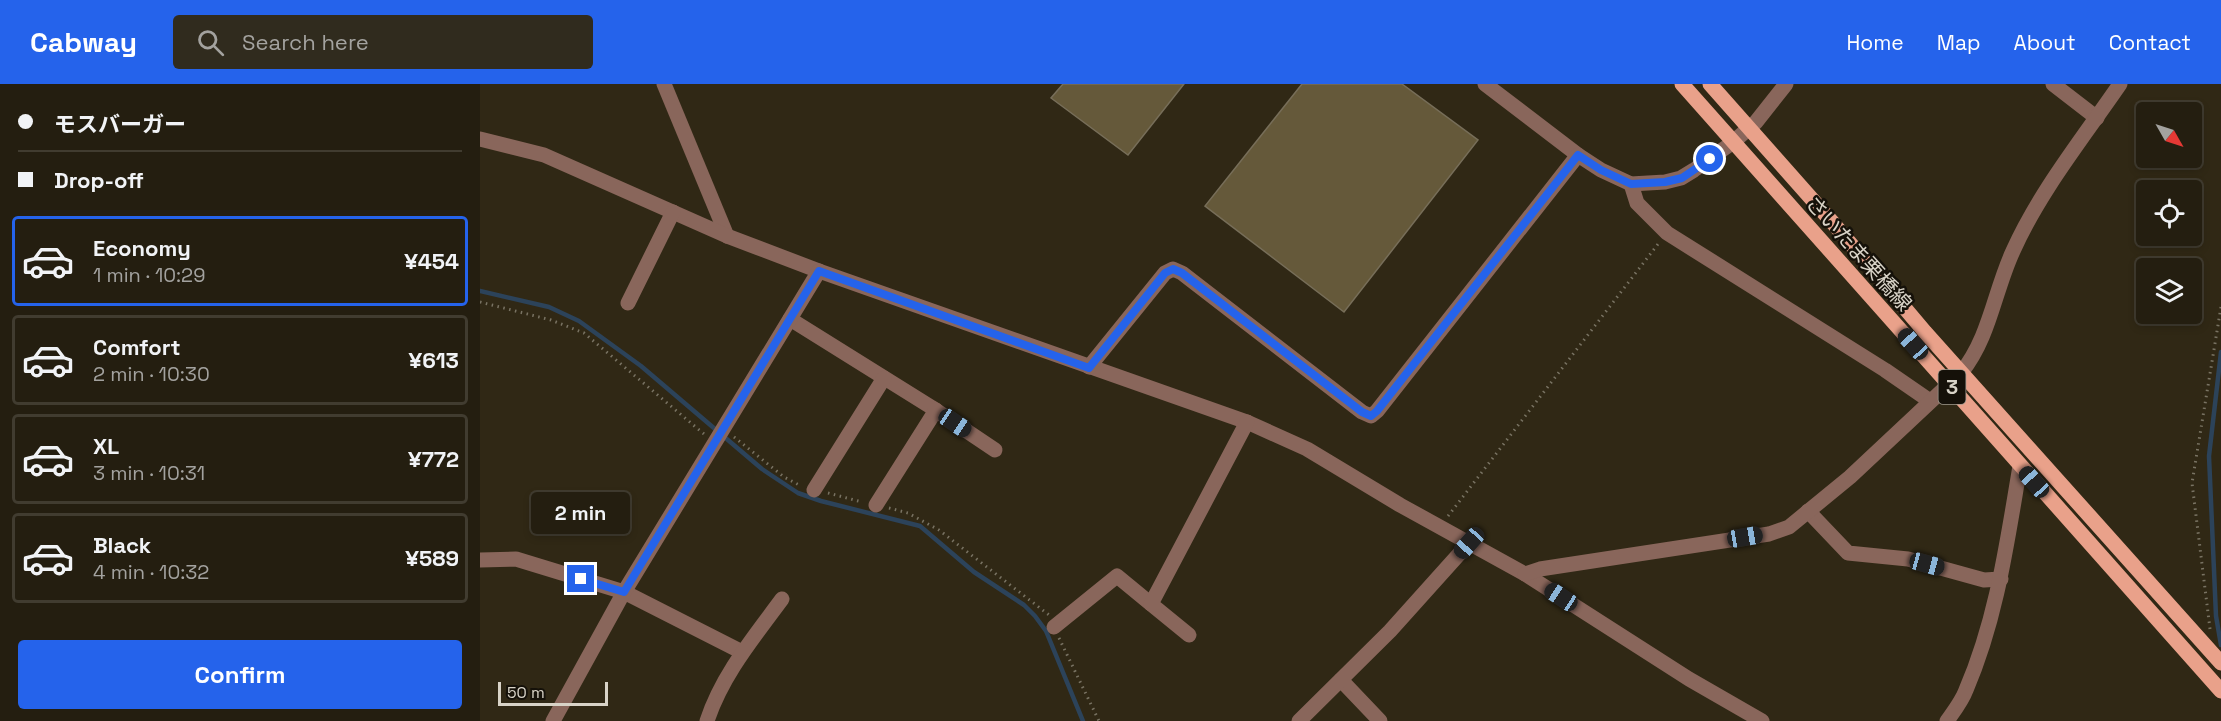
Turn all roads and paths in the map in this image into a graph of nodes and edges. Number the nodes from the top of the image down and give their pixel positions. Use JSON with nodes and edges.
{"nodes":[{"id":1,"x":664,"y":84,"type":"edge"},
{"id":2,"x":1485,"y":84,"type":"edge"},
{"id":3,"x":1682,"y":84,"type":"edge"},
{"id":4,"x":1710,"y":84,"type":"edge"},
{"id":5,"x":1786,"y":84,"type":"edge"},
{"id":6,"x":2053,"y":84,"type":"edge"},
{"id":7,"x":2120,"y":84,"type":"edge"},
{"id":8,"x":2097,"y":118,"type":"junction"},
{"id":9,"x":1750,"y":127,"type":"junction"},
{"id":10,"x":480,"y":139,"type":"edge"},
{"id":11,"x":1732,"y":143,"type":"junction"},
{"id":12,"x":1578,"y":155,"type":"junction"},
{"id":13,"x":1631,"y":184,"type":"junction"},
{"id":14,"x":673,"y":212,"type":"junction"},
{"id":15,"x":1667,"y":233,"type":"junction"},
{"id":16,"x":727,"y":236,"type":"junction"},
{"id":17,"x":819,"y":271,"type":"junction"},
{"id":18,"x":480,"y":302,"type":"edge"},
{"id":19,"x":628,"y":303,"type":"dead end"},
{"id":20,"x":2221,"y":307,"type":"edge"},
{"id":21,"x":790,"y":319,"type":"junction"},
{"id":22,"x":1089,"y":368,"type":"junction"},
{"id":23,"x":1961,"y":373,"type":"junction"},
{"id":24,"x":884,"y":378,"type":"junction"},
{"id":25,"x":1948,"y":383,"type":"junction"},
{"id":26,"x":1930,"y":401,"type":"junction"},
{"id":27,"x":936,"y":410,"type":"junction"},
{"id":28,"x":1247,"y":422,"type":"junction"},
{"id":29,"x":724,"y":428,"type":"junction"},
{"id":30,"x":715,"y":443,"type":"junction"},
{"id":31,"x":995,"y":450,"type":"dead end"},
{"id":32,"x":2020,"y":466,"type":"junction"},
{"id":33,"x":814,"y":490,"type":"junction"},
{"id":34,"x":876,"y":505,"type":"junction"},
{"id":35,"x":1808,"y":512,"type":"junction"},
{"id":36,"x":1439,"y":527,"type":"junction"},
{"id":37,"x":1469,"y":543,"type":"junction"},
{"id":38,"x":480,"y":560,"type":"edge"},
{"id":39,"x":1525,"y":574,"type":"junction"},
{"id":40,"x":2001,"y":579,"type":"junction"},
{"id":41,"x":624,"y":592,"type":"junction"},
{"id":42,"x":782,"y":599,"type":"dead end"},
{"id":43,"x":1151,"y":604,"type":"junction"},
{"id":44,"x":1054,"y":627,"type":"junction"},
{"id":45,"x":2211,"y":632,"type":"dead end"},
{"id":46,"x":1189,"y":635,"type":"dead end"},
{"id":47,"x":742,"y":652,"type":"junction"},
{"id":48,"x":2221,"y":663,"type":"edge"},
{"id":49,"x":1341,"y":680,"type":"junction"},
{"id":50,"x":2221,"y":691,"type":"edge"},
{"id":51,"x":553,"y":721,"type":"edge"},
{"id":52,"x":707,"y":721,"type":"edge"},
{"id":53,"x":1099,"y":721,"type":"edge"},
{"id":54,"x":1299,"y":721,"type":"edge"},
{"id":55,"x":1380,"y":721,"type":"edge"},
{"id":56,"x":1762,"y":721,"type":"edge"},
{"id":57,"x":1947,"y":721,"type":"edge"}],
"edges":[{"from":1,"to":16,"type":"street"},
{"from":2,"to":12,"type":"street"},
{"from":3,"to":11,"type":"main road","name":"さいたま栗橋線","number":"3"},
{"from":4,"to":9,"type":"main road","name":"さいたま栗橋線","number":"3"},
{"from":5,"to":9,"type":"street"},
{"from":6,"to":8,"type":"street"},
{"from":7,"to":8,"type":"street"},
{"from":8,"to":23,"type":"street"},
{"from":9,"to":11,"type":"street"},
{"from":9,"to":23,"type":"main road","name":"さいたま栗橋線","number":"3"},
{"from":10,"to":14,"type":"street"},
{"from":11,"to":13,"type":"street"},
{"from":11,"to":25,"type":"main road","name":"さいたま栗橋線","number":"3"},
{"from":12,"to":13,"type":"street"},
{"from":12,"to":22,"type":"street"},
{"from":13,"to":15,"type":"street"},
{"from":14,"to":16,"type":"street"},
{"from":14,"to":19,"type":"street"},
{"from":15,"to":26,"type":"street"},
{"from":15,"to":36,"type":"path"},
{"from":16,"to":17,"type":"street"},
{"from":17,"to":21,"type":"street"},
{"from":17,"to":22,"type":"street"},
{"from":18,"to":30,"type":"path"},
{"from":20,"to":45,"type":"path"},
{"from":21,"to":24,"type":"street"},
{"from":21,"to":29,"type":"street"},
{"from":22,"to":28,"type":"street"},
{"from":23,"to":25,"type":"street"},
{"from":23,"to":48,"type":"main road","name":"さいたま栗橋線","number":"3"},
{"from":24,"to":27,"type":"street"},
{"from":24,"to":33,"type":"street"},
{"from":25,"to":26,"type":"street"},
{"from":25,"to":32,"type":"main road","name":"さいたま栗橋線","number":"3"},
{"from":26,"to":35,"type":"street"},
{"from":27,"to":31,"type":"street"},
{"from":27,"to":34,"type":"street"},
{"from":28,"to":36,"type":"street"},
{"from":28,"to":43,"type":"street"},
{"from":29,"to":30,"type":"street"},
{"from":29,"to":33,"type":"path"},
{"from":30,"to":41,"type":"street"},
{"from":32,"to":40,"type":"street"},
{"from":32,"to":50,"type":"main road","name":"さいたま栗橋線","number":"3"},
{"from":33,"to":34,"type":"path"},
{"from":34,"to":44,"type":"path"},
{"from":35,"to":39,"type":"street"},
{"from":35,"to":40,"type":"street"},
{"from":36,"to":37,"type":"street"},
{"from":37,"to":39,"type":"street"},
{"from":37,"to":49,"type":"street"},
{"from":38,"to":41,"type":"street"},
{"from":39,"to":56,"type":"street"},
{"from":40,"to":57,"type":"street"},
{"from":41,"to":47,"type":"street"},
{"from":41,"to":51,"type":"street"},
{"from":42,"to":47,"type":"street"},
{"from":43,"to":44,"type":"street"},
{"from":43,"to":46,"type":"street"},
{"from":44,"to":53,"type":"path"},
{"from":47,"to":52,"type":"street"},
{"from":49,"to":54,"type":"street"},
{"from":49,"to":55,"type":"street"}]}
